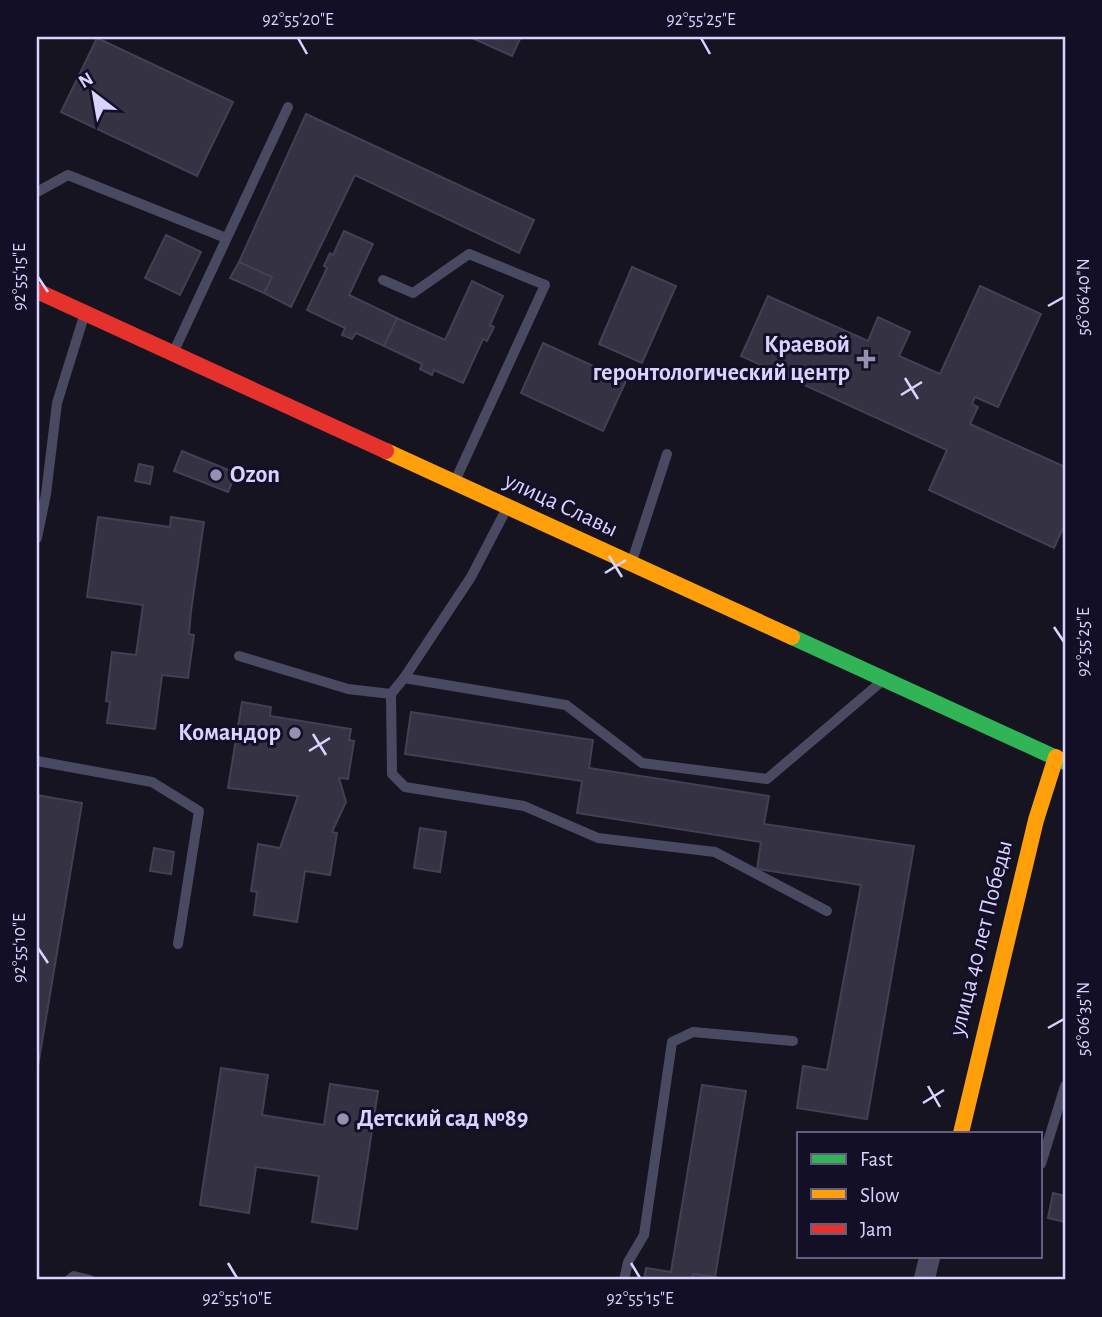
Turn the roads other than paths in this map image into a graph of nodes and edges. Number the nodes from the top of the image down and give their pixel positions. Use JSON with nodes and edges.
{"nodes":[{"id":1,"x":288,"y":107,"type":"dead end"},
{"id":2,"x":37,"y":192,"type":"edge"},
{"id":3,"x":226,"y":238,"type":"junction"},
{"id":4,"x":383,"y":281,"type":"dead end"},
{"id":5,"x":37,"y":291,"type":"edge"},
{"id":6,"x":85,"y":313,"type":"junction"},
{"id":7,"x":173,"y":354,"type":"junction"},
{"id":8,"x":667,"y":454,"type":"dead end"},
{"id":9,"x":455,"y":481,"type":"junction"},
{"id":10,"x":508,"y":506,"type":"junction"},
{"id":11,"x":37,"y":538,"type":"edge"},
{"id":12,"x":632,"y":563,"type":"junction"},
{"id":13,"x":239,"y":656,"type":"dead end"},
{"id":14,"x":404,"y":678,"type":"junction"},
{"id":15,"x":885,"y":679,"type":"junction"},
{"id":16,"x":391,"y":694,"type":"junction"},
{"id":17,"x":1060,"y":759,"type":"edge"},
{"id":18,"x":37,"y":761,"type":"edge"},
{"id":19,"x":827,"y":911,"type":"dead end"},
{"id":20,"x":178,"y":944,"type":"dead end"},
{"id":21,"x":793,"y":1041,"type":"dead end"},
{"id":22,"x":1065,"y":1086,"type":"edge"},
{"id":23,"x":961,"y":1132,"type":"edge"},
{"id":24,"x":1042,"y":1161,"type":"edge"},
{"id":25,"x":930,"y":1258,"type":"edge"},
{"id":26,"x":69,"y":1280,"type":"edge"},
{"id":27,"x":90,"y":1280,"type":"edge"},
{"id":28,"x":624,"y":1280,"type":"edge"},
{"id":29,"x":924,"y":1280,"type":"edge"}],
"edges":[{"from":1,"to":3,"type":"lane"},
{"from":2,"to":3,"type":"lane"},
{"from":3,"to":7,"type":"lane"},
{"from":4,"to":9,"type":"lane"},
{"from":5,"to":6,"type":"main road","name":"улица Славы"},
{"from":6,"to":7,"type":"main road","name":"улица Славы"},
{"from":6,"to":11,"type":"lane"},
{"from":7,"to":9,"type":"main road","name":"улица Славы"},
{"from":8,"to":12,"type":"lane"},
{"from":9,"to":10,"type":"main road","name":"улица Славы"},
{"from":10,"to":12,"type":"main road","name":"улица Славы"},
{"from":10,"to":14,"type":"lane"},
{"from":12,"to":15,"type":"main road","name":"улица Славы"},
{"from":13,"to":16,"type":"lane"},
{"from":14,"to":15,"type":"lane"},
{"from":14,"to":16,"type":"lane"},
{"from":15,"to":17,"type":"main road","name":"улица Славы"},
{"from":16,"to":19,"type":"lane"},
{"from":17,"to":23,"type":"main road","name":"улица 40 лет Победы"},
{"from":18,"to":20,"type":"lane"},
{"from":21,"to":28,"type":"lane"},
{"from":22,"to":24,"type":"lane"},
{"from":25,"to":29,"type":"street"},
{"from":26,"to":27,"type":"lane"}]}
